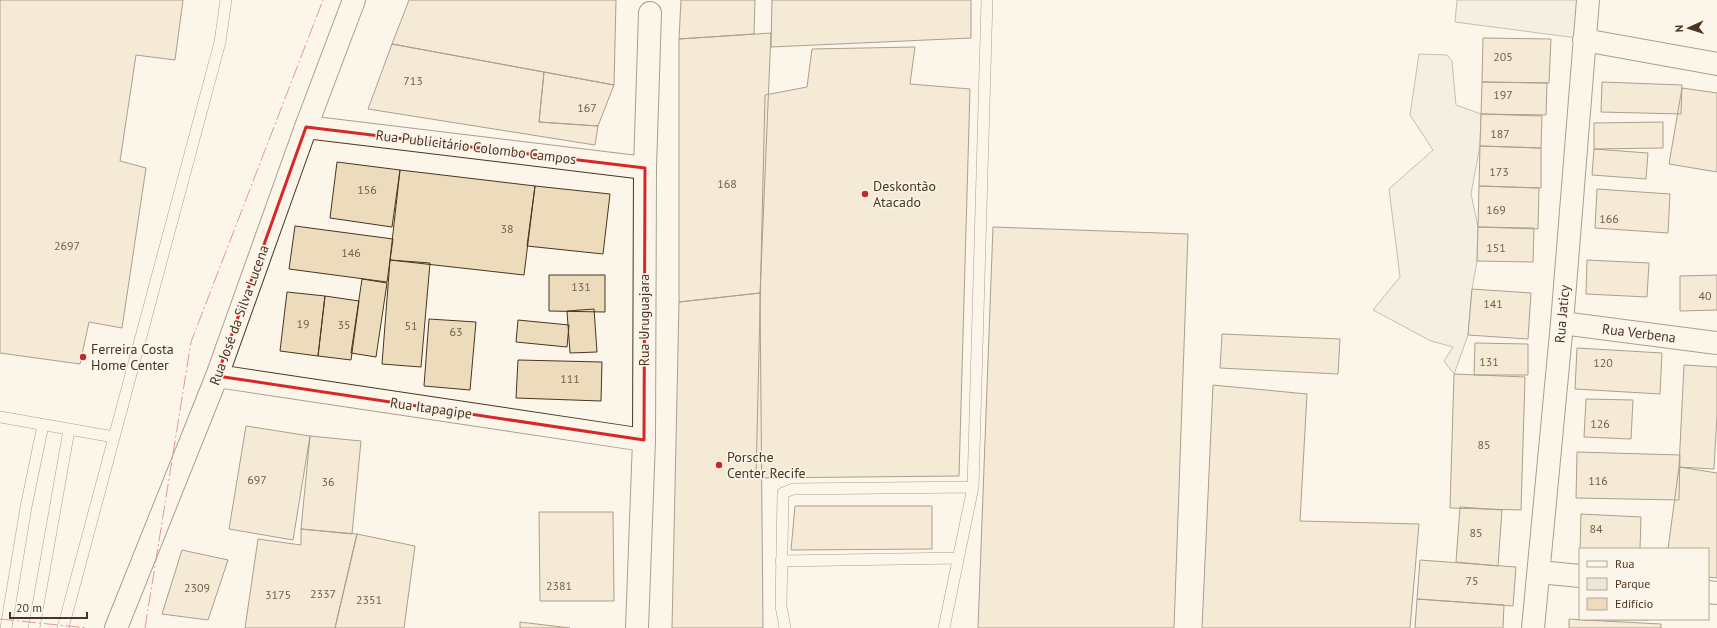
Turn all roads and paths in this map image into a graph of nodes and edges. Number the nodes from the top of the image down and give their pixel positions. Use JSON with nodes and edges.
{"nodes":[{"id":1,"x":226,"y":0,"type":"edge"},
{"id":2,"x":354,"y":0,"type":"edge"},
{"id":3,"x":987,"y":0,"type":"edge"},
{"id":4,"x":1588,"y":0,"type":"edge"},
{"id":5,"x":650,"y":13,"type":"dead end"},
{"id":6,"x":1584,"y":40,"type":"junction"},
{"id":7,"x":1717,"y":64,"type":"edge"},
{"id":8,"x":306,"y":127,"type":"junction"},
{"id":9,"x":645,"y":168,"type":"junction"},
{"id":10,"x":1562,"y":323,"type":"junction"},
{"id":11,"x":1717,"y":343,"type":"edge"},
{"id":12,"x":217,"y":376,"type":"junction"},
{"id":13,"x":0,"y":417,"type":"edge"},
{"id":14,"x":43,"y":425,"type":"junction"},
{"id":15,"x":69,"y":430,"type":"junction"},
{"id":16,"x":114,"y":437,"type":"junction"},
{"id":17,"x":644,"y":440,"type":"junction"},
{"id":18,"x":973,"y":487,"type":"junction"},
{"id":19,"x":958,"y":558,"type":"junction"},
{"id":20,"x":781,"y":561,"type":"junction"},
{"id":21,"x":1539,"y":572,"type":"junction"},
{"id":22,"x":1579,"y":576,"type":"edge"},
{"id":23,"x":6,"y":628,"type":"edge"},
{"id":24,"x":34,"y":628,"type":"edge"},
{"id":25,"x":63,"y":628,"type":"edge"},
{"id":26,"x":116,"y":628,"type":"edge"},
{"id":27,"x":637,"y":628,"type":"edge"},
{"id":28,"x":785,"y":628,"type":"edge"},
{"id":29,"x":944,"y":628,"type":"edge"},
{"id":30,"x":1533,"y":628,"type":"edge"}],
"edges":[{"from":1,"to":16,"type":"lane"},
{"from":2,"to":8,"type":"street","name":"Rua José da Silva Lucena"},
{"from":3,"to":18,"type":"lane"},
{"from":4,"to":6,"type":"street","name":"Rua Jaticy"},
{"from":5,"to":9,"type":"street","name":"Rua Uruguajara"},
{"from":6,"to":7,"type":"street"},
{"from":6,"to":10,"type":"street","name":"Rua Jaticy"},
{"from":8,"to":9,"type":"street","name":"Rua Publicitário Colombo Campos"},
{"from":8,"to":12,"type":"street","name":"Rua José da Silva Lucena"},
{"from":9,"to":17,"type":"street","name":"Rua Uruguajara"},
{"from":10,"to":11,"type":"street","name":"Rua Verbena"},
{"from":10,"to":21,"type":"street","name":"Rua Jaticy"},
{"from":12,"to":17,"type":"street","name":"Rua Itapagipe"},
{"from":12,"to":26,"type":"street","name":"Rua José da Silva Lucena"},
{"from":13,"to":14,"type":"lane"},
{"from":14,"to":15,"type":"lane"},
{"from":14,"to":23,"type":"lane"},
{"from":15,"to":16,"type":"lane"},
{"from":15,"to":24,"type":"lane"},
{"from":16,"to":25,"type":"lane"},
{"from":17,"to":27,"type":"street","name":"Rua Uruguajara"},
{"from":18,"to":19,"type":"lane"},
{"from":18,"to":20,"type":"lane"},
{"from":19,"to":20,"type":"lane"},
{"from":19,"to":29,"type":"lane"},
{"from":20,"to":28,"type":"lane"},
{"from":21,"to":22,"type":"street"},
{"from":21,"to":30,"type":"street","name":"Rua Jaticy"}]}
